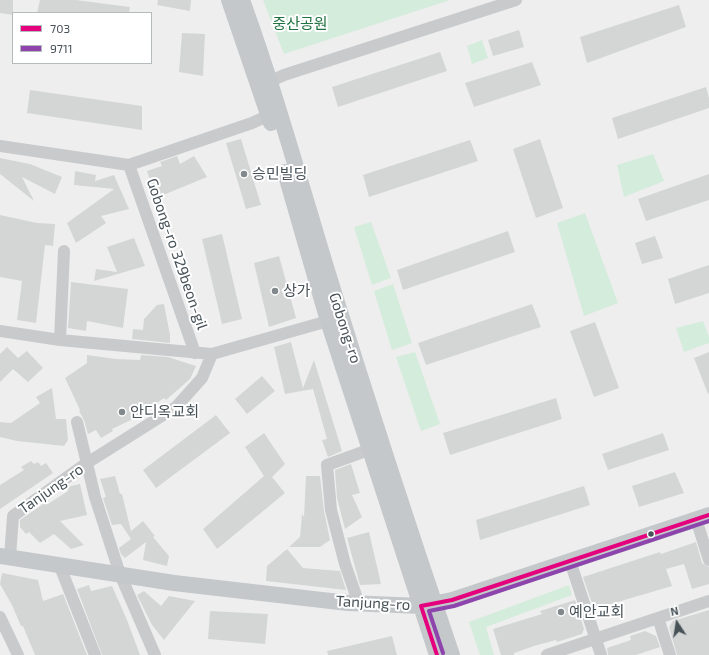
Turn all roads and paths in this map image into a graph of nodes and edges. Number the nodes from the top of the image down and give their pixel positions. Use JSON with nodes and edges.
{"nodes":[{"id":1,"x":229,"y":0,"type":"edge"},
{"id":2,"x":242,"y":0,"type":"edge"},
{"id":3,"x":516,"y":0,"type":"edge"},
{"id":4,"x":264,"y":84,"type":"junction"},
{"id":5,"x":274,"y":113,"type":"junction"},
{"id":6,"x":0,"y":146,"type":"edge"},
{"id":7,"x":129,"y":165,"type":"junction"},
{"id":8,"x":64,"y":251,"type":"dead end"},
{"id":9,"x":328,"y":320,"type":"junction"},
{"id":10,"x":4,"y":332,"type":"edge"},
{"id":11,"x":60,"y":340,"type":"junction"},
{"id":12,"x":0,"y":342,"type":"edge"},
{"id":13,"x":195,"y":354,"type":"junction"},
{"id":14,"x":212,"y":354,"type":"junction"},
{"id":15,"x":77,"y":422,"type":"dead end"},
{"id":16,"x":371,"y":449,"type":"junction"},
{"id":17,"x":87,"y":464,"type":"junction"},
{"id":18,"x":703,"y":517,"type":"edge"},
{"id":19,"x":5,"y":556,"type":"edge"},
{"id":20,"x":709,"y":560,"type":"edge"},
{"id":21,"x":570,"y":561,"type":"junction"},
{"id":22,"x":59,"y":564,"type":"junction"},
{"id":23,"x":120,"y":574,"type":"junction"},
{"id":24,"x":709,"y":601,"type":"edge"},
{"id":25,"x":359,"y":604,"type":"junction"},
{"id":26,"x":428,"y":605,"type":"junction"},
{"id":27,"x":0,"y":616,"type":"edge"},
{"id":28,"x":658,"y":618,"type":"junction"},
{"id":29,"x":596,"y":638,"type":"junction"},
{"id":30,"x":18,"y":655,"type":"edge"},
{"id":31,"x":96,"y":655,"type":"edge"},
{"id":32,"x":155,"y":655,"type":"edge"},
{"id":33,"x":437,"y":655,"type":"edge"},
{"id":34,"x":452,"y":655,"type":"edge"},
{"id":35,"x":547,"y":655,"type":"edge"},
{"id":36,"x":601,"y":655,"type":"edge"},
{"id":37,"x":670,"y":655,"type":"edge"}],
"edges":[{"from":1,"to":4,"type":"main road","name":"Gobong-ro"},
{"from":2,"to":4,"type":"main road","name":"Gobong-ro"},
{"from":3,"to":4,"type":"street"},
{"from":4,"to":5,"type":"main road","name":"Gobong-ro"},
{"from":5,"to":7,"type":"street"},
{"from":5,"to":9,"type":"main road","name":"Gobong-ro"},
{"from":5,"to":26,"type":"main road","name":"Gobong-ro"},
{"from":6,"to":7,"type":"street"},
{"from":7,"to":13,"type":"street","name":"Gobong-ro 329beon-gil"},
{"from":8,"to":11,"type":"street"},
{"from":9,"to":14,"type":"street","name":"Gobong-ro 329beon-gil"},
{"from":9,"to":16,"type":"main road","name":"Gobong-ro"},
{"from":10,"to":11,"type":"street","name":"Gobong-ro 329beon-gil"},
{"from":10,"to":12,"type":"street"},
{"from":11,"to":13,"type":"street","name":"Gobong-ro 329beon-gil"},
{"from":13,"to":14,"type":"street","name":"Gobong-ro 329beon-gil"},
{"from":14,"to":17,"type":"street"},
{"from":15,"to":17,"type":"street"},
{"from":16,"to":25,"type":"street"},
{"from":16,"to":26,"type":"main road","name":"Gobong-ro"},
{"from":17,"to":19,"type":"street","name":"Tanjung-ro"},
{"from":17,"to":23,"type":"street","name":"Tanjung-ro"},
{"from":18,"to":20,"type":"street"},
{"from":18,"to":21,"type":"main road","name":"Tanjung-ro"},
{"from":19,"to":22,"type":"main road","name":"Tanjung-ro"},
{"from":21,"to":26,"type":"main road","name":"Tanjung-ro"},
{"from":21,"to":29,"type":"street"},
{"from":22,"to":23,"type":"main road","name":"Tanjung-ro"},
{"from":22,"to":31,"type":"street"},
{"from":23,"to":25,"type":"main road","name":"Tanjung-ro"},
{"from":23,"to":32,"type":"street","name":"Tanjung-ro"},
{"from":24,"to":28,"type":"street"},
{"from":25,"to":26,"type":"main road","name":"Tanjung-ro"},
{"from":26,"to":33,"type":"main road","name":"Gobong-ro"},
{"from":26,"to":34,"type":"main road","name":"Gobong-ro"},
{"from":27,"to":30,"type":"street"},
{"from":28,"to":29,"type":"street"},
{"from":28,"to":37,"type":"street"},
{"from":29,"to":35,"type":"street"},
{"from":29,"to":36,"type":"street"}]}
